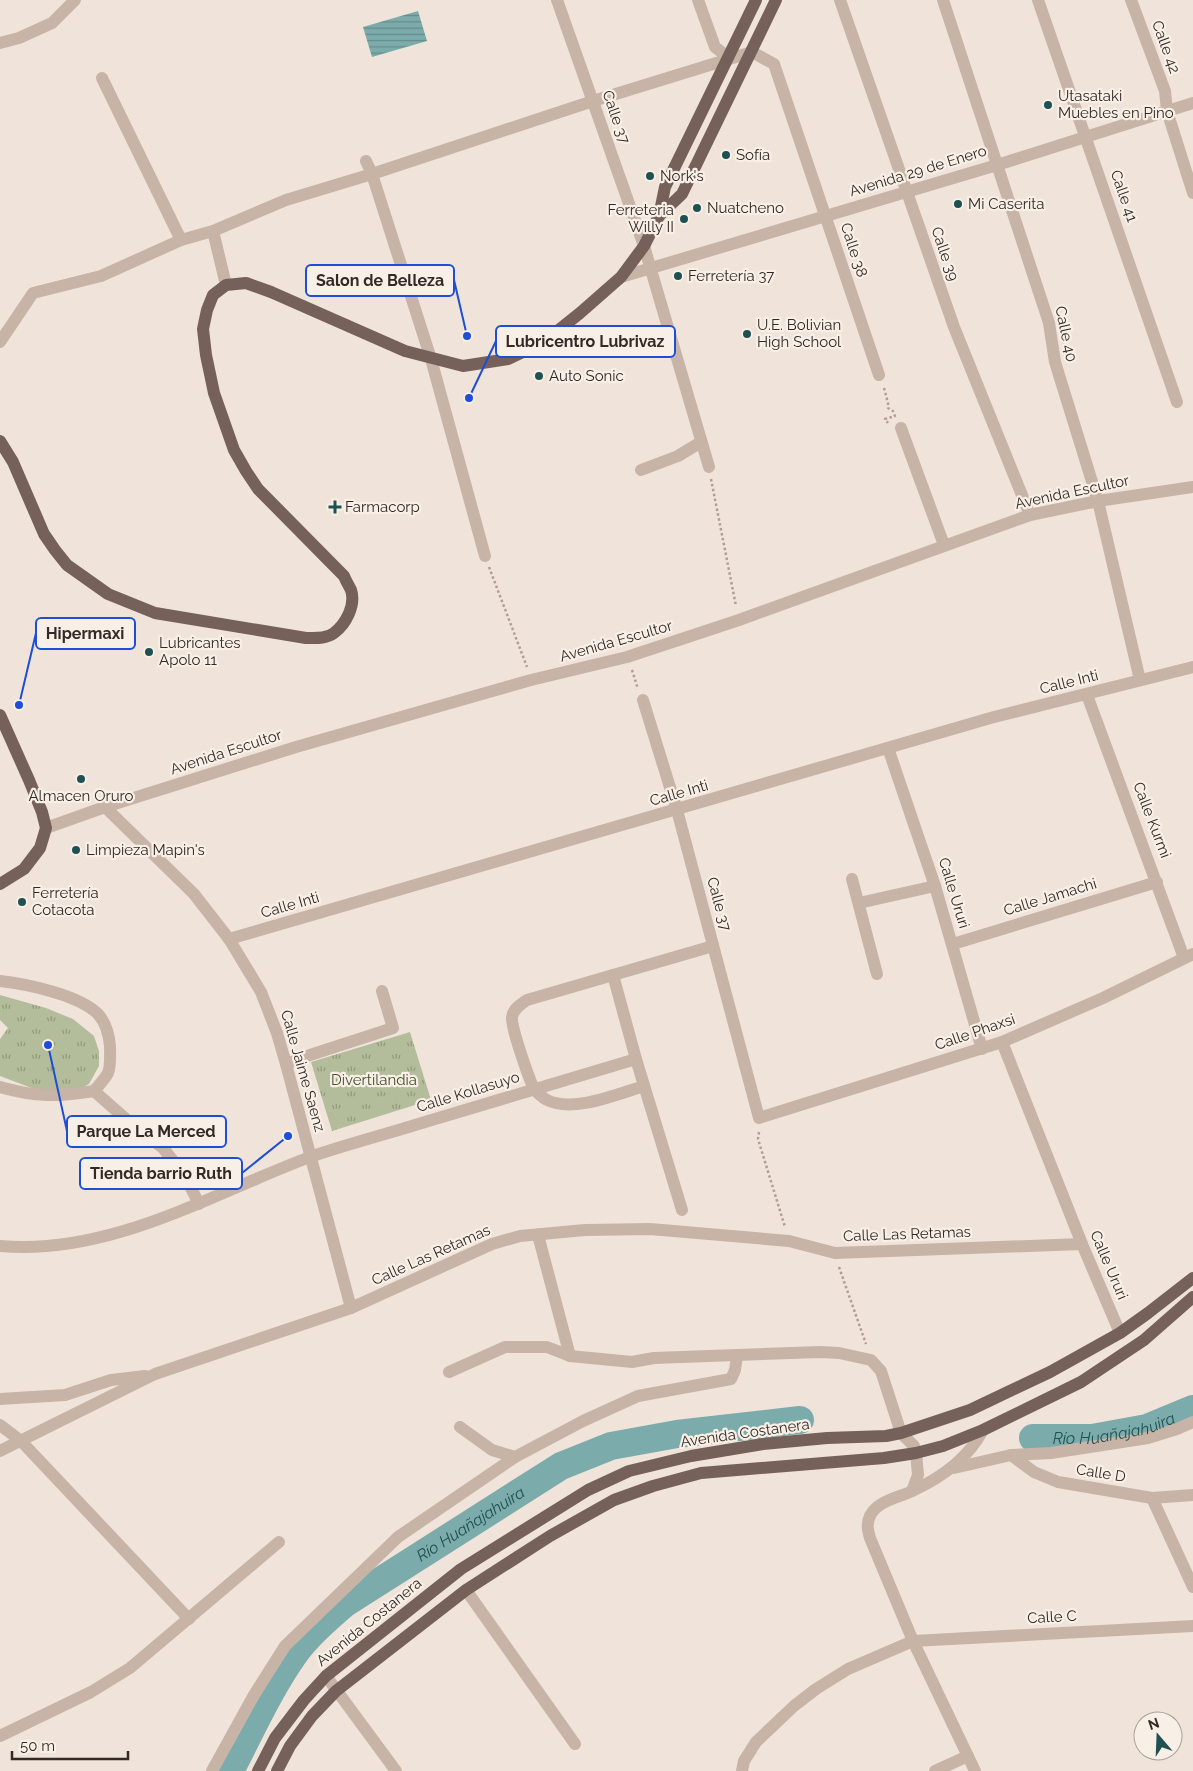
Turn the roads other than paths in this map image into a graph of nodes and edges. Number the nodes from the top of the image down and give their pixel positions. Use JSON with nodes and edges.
{"nodes":[{"id":1,"x":76,"y":0,"type":"edge"},
{"id":2,"x":557,"y":0,"type":"edge"},
{"id":3,"x":698,"y":0,"type":"edge"},
{"id":4,"x":756,"y":0,"type":"edge"},
{"id":5,"x":776,"y":0,"type":"edge"},
{"id":6,"x":840,"y":0,"type":"edge"},
{"id":7,"x":943,"y":0,"type":"edge"},
{"id":8,"x":1038,"y":0,"type":"edge"},
{"id":9,"x":1131,"y":0,"type":"edge"},
{"id":10,"x":0,"y":43,"type":"edge"},
{"id":11,"x":752,"y":52,"type":"junction"},
{"id":12,"x":729,"y":58,"type":"junction"},
{"id":13,"x":102,"y":78,"type":"dead end"},
{"id":14,"x":593,"y":101,"type":"junction"},
{"id":15,"x":1193,"y":103,"type":"edge"},
{"id":16,"x":1167,"y":111,"type":"junction"},
{"id":17,"x":1086,"y":136,"type":"junction"},
{"id":18,"x":366,"y":161,"type":"dead end"},
{"id":19,"x":997,"y":165,"type":"junction"},
{"id":20,"x":372,"y":174,"type":"junction"},
{"id":21,"x":906,"y":191,"type":"junction"},
{"id":22,"x":1193,"y":193,"type":"edge"},
{"id":23,"x":659,"y":216,"type":"junction"},
{"id":24,"x":826,"y":216,"type":"junction"},
{"id":25,"x":213,"y":231,"type":"junction"},
{"id":26,"x":181,"y":240,"type":"junction"},
{"id":27,"x":644,"y":246,"type":"junction"},
{"id":28,"x":651,"y":267,"type":"junction"},
{"id":29,"x":621,"y":277,"type":"junction"},
{"id":30,"x":226,"y":285,"type":"junction"},
{"id":31,"x":0,"y":342,"type":"edge"},
{"id":32,"x":431,"y":359,"type":"junction"},
{"id":33,"x":879,"y":375,"type":"road end"},
{"id":34,"x":1177,"y":402,"type":"dead end"},
{"id":35,"x":901,"y":428,"type":"dead end"},
{"id":36,"x":0,"y":441,"type":"edge"},
{"id":37,"x":701,"y":442,"type":"junction"},
{"id":38,"x":709,"y":467,"type":"road end"},
{"id":39,"x":641,"y":470,"type":"dead end"},
{"id":40,"x":1193,"y":487,"type":"edge"},
{"id":41,"x":1098,"y":501,"type":"junction"},
{"id":42,"x":1030,"y":515,"type":"junction"},
{"id":43,"x":944,"y":545,"type":"junction"},
{"id":44,"x":485,"y":556,"type":"road end"},
{"id":45,"x":1193,"y":667,"type":"edge"},
{"id":46,"x":1140,"y":680,"type":"junction"},
{"id":47,"x":1087,"y":695,"type":"junction"},
{"id":48,"x":642,"y":700,"type":"road end"},
{"id":49,"x":0,"y":716,"type":"edge"},
{"id":50,"x":888,"y":748,"type":"junction"},
{"id":51,"x":105,"y":807,"type":"junction"},
{"id":52,"x":677,"y":810,"type":"junction"},
{"id":53,"x":46,"y":828,"type":"junction"},
{"id":54,"x":852,"y":880,"type":"dead end"},
{"id":55,"x":1157,"y":882,"type":"junction"},
{"id":56,"x":0,"y":884,"type":"edge"},
{"id":57,"x":936,"y":886,"type":"junction"},
{"id":58,"x":859,"y":903,"type":"junction"},
{"id":59,"x":228,"y":939,"type":"junction"},
{"id":60,"x":953,"y":944,"type":"junction"},
{"id":61,"x":714,"y":946,"type":"junction"},
{"id":62,"x":1189,"y":956,"type":"edge"},
{"id":63,"x":877,"y":974,"type":"dead end"},
{"id":64,"x":613,"y":975,"type":"junction"},
{"id":65,"x":0,"y":981,"type":"edge"},
{"id":66,"x":382,"y":991,"type":"dead end"},
{"id":67,"x":1002,"y":1042,"type":"junction"},
{"id":68,"x":982,"y":1049,"type":"junction"},
{"id":69,"x":636,"y":1059,"type":"junction"},
{"id":70,"x":286,"y":1064,"type":"junction"},
{"id":71,"x":644,"y":1086,"type":"junction"},
{"id":72,"x":0,"y":1087,"type":"edge"},
{"id":73,"x":534,"y":1089,"type":"junction"},
{"id":74,"x":94,"y":1091,"type":"junction"},
{"id":75,"x":759,"y":1118,"type":"joint"},
{"id":76,"x":310,"y":1157,"type":"junction"},
{"id":77,"x":199,"y":1204,"type":"junction"},
{"id":78,"x":682,"y":1210,"type":"dead end"},
{"id":79,"x":538,"y":1235,"type":"junction"},
{"id":80,"x":1082,"y":1244,"type":"junction"},
{"id":81,"x":0,"y":1246,"type":"edge"},
{"id":82,"x":1193,"y":1278,"type":"edge"},
{"id":83,"x":1193,"y":1297,"type":"edge"},
{"id":84,"x":351,"y":1308,"type":"junction"},
{"id":85,"x":1120,"y":1333,"type":"junction"},
{"id":86,"x":570,"y":1356,"type":"junction"},
{"id":87,"x":737,"y":1356,"type":"junction"},
{"id":88,"x":449,"y":1372,"type":"dead end"},
{"id":89,"x":155,"y":1374,"type":"junction"},
{"id":90,"x":1081,"y":1382,"type":"junction"},
{"id":91,"x":0,"y":1399,"type":"edge"},
{"id":92,"x":1193,"y":1422,"type":"edge"},
{"id":93,"x":0,"y":1425,"type":"edge"},
{"id":94,"x":460,"y":1427,"type":"dead end"},
{"id":95,"x":983,"y":1430,"type":"junction"},
{"id":96,"x":901,"y":1433,"type":"junction"},
{"id":97,"x":21,"y":1441,"type":"junction"},
{"id":98,"x":0,"y":1451,"type":"edge"},
{"id":99,"x":916,"y":1454,"type":"junction"},
{"id":100,"x":1011,"y":1455,"type":"junction"},
{"id":101,"x":515,"y":1457,"type":"junction"},
{"id":102,"x":951,"y":1469,"type":"junction"},
{"id":103,"x":912,"y":1491,"type":"junction"},
{"id":104,"x":1193,"y":1495,"type":"edge"},
{"id":105,"x":1152,"y":1498,"type":"junction"},
{"id":106,"x":279,"y":1542,"type":"dead end"},
{"id":107,"x":1193,"y":1587,"type":"edge"},
{"id":108,"x":466,"y":1590,"type":"junction"},
{"id":109,"x":189,"y":1620,"type":"junction"},
{"id":110,"x":1193,"y":1626,"type":"edge"},
{"id":111,"x":913,"y":1641,"type":"junction"},
{"id":112,"x":326,"y":1676,"type":"junction"},
{"id":113,"x":336,"y":1691,"type":"junction"},
{"id":114,"x":0,"y":1736,"type":"edge"},
{"id":115,"x":575,"y":1744,"type":"dead end"},
{"id":116,"x":968,"y":1756,"type":"junction"},
{"id":117,"x":212,"y":1771,"type":"edge"},
{"id":118,"x":258,"y":1771,"type":"edge"},
{"id":119,"x":277,"y":1771,"type":"edge"},
{"id":120,"x":396,"y":1771,"type":"edge"},
{"id":121,"x":742,"y":1771,"type":"edge"},
{"id":122,"x":935,"y":1771,"type":"edge"},
{"id":123,"x":975,"y":1771,"type":"edge"}],
"edges":[{"from":1,"to":10,"type":"street"},
{"from":2,"to":14,"type":"street","name":"Calle 37"},
{"from":3,"to":12,"type":"street"},
{"from":4,"to":12,"type":"main road"},
{"from":5,"to":11,"type":"main road"},
{"from":6,"to":21,"type":"street","name":"Calle 39"},
{"from":7,"to":19,"type":"street","name":"Calle 40"},
{"from":8,"to":17,"type":"street","name":"Calle 41"},
{"from":9,"to":16,"type":"street","name":"Calle 42"},
{"from":11,"to":12,"type":"street"},
{"from":11,"to":23,"type":"main road"},
{"from":11,"to":24,"type":"street","name":"Calle 38"},
{"from":12,"to":14,"type":"street"},
{"from":12,"to":23,"type":"main road"},
{"from":13,"to":26,"type":"street"},
{"from":14,"to":20,"type":"street"},
{"from":14,"to":27,"type":"street","name":"Calle 37"},
{"from":15,"to":16,"type":"street","name":"Avenida 29 de Enero"},
{"from":16,"to":17,"type":"street","name":"Avenida 29 de Enero"},
{"from":16,"to":22,"type":"street","name":"Calle 42"},
{"from":17,"to":19,"type":"street","name":"Avenida 29 de Enero"},
{"from":17,"to":34,"type":"street","name":"Calle 41"},
{"from":18,"to":20,"type":"street"},
{"from":19,"to":21,"type":"street","name":"Avenida 29 de Enero"},
{"from":19,"to":41,"type":"street","name":"Calle 40"},
{"from":20,"to":25,"type":"street"},
{"from":20,"to":32,"type":"street"},
{"from":21,"to":24,"type":"street","name":"Avenida 29 de Enero"},
{"from":21,"to":42,"type":"street","name":"Calle 39"},
{"from":23,"to":27,"type":"main road"},
{"from":24,"to":28,"type":"street","name":"Avenida 29 de Enero"},
{"from":24,"to":33,"type":"street","name":"Calle 38"},
{"from":25,"to":26,"type":"street"},
{"from":25,"to":30,"type":"street"},
{"from":26,"to":31,"type":"street"},
{"from":27,"to":28,"type":"street","name":"Calle 37"},
{"from":27,"to":29,"type":"main road"},
{"from":28,"to":29,"type":"street","name":"Avenida 29 de Enero"},
{"from":28,"to":37,"type":"street"},
{"from":29,"to":32,"type":"main road"},
{"from":30,"to":32,"type":"main road"},
{"from":30,"to":36,"type":"main road"},
{"from":32,"to":44,"type":"street"},
{"from":35,"to":43,"type":"street"},
{"from":37,"to":38,"type":"street"},
{"from":37,"to":39,"type":"street"},
{"from":40,"to":41,"type":"street","name":"Avenida Escultor"},
{"from":41,"to":42,"type":"street","name":"Avenida Escultor"},
{"from":41,"to":46,"type":"street","name":"Calle 40"},
{"from":42,"to":43,"type":"street","name":"Avenida Escultor"},
{"from":43,"to":51,"type":"street","name":"Avenida Escultor"},
{"from":45,"to":46,"type":"street"},
{"from":46,"to":47,"type":"street","name":"Calle Inti"},
{"from":47,"to":50,"type":"street","name":"Calle Inti"},
{"from":47,"to":55,"type":"street","name":"Calle Kurmi"},
{"from":48,"to":52,"type":"street","name":"Calle 37"},
{"from":49,"to":53,"type":"main road"},
{"from":50,"to":52,"type":"street","name":"Calle Inti"},
{"from":50,"to":57,"type":"street","name":"Calle Ururi"},
{"from":51,"to":53,"type":"street","name":"Avenida Escultor"},
{"from":51,"to":59,"type":"street","name":"Calle Jaime Saenz"},
{"from":52,"to":59,"type":"street","name":"Calle Inti"},
{"from":52,"to":61,"type":"street","name":"Calle 37"},
{"from":53,"to":56,"type":"main road"},
{"from":54,"to":58,"type":"street"},
{"from":55,"to":60,"type":"street","name":"Calle Jamachi"},
{"from":55,"to":62,"type":"street","name":"Calle Kurmi"},
{"from":57,"to":58,"type":"street"},
{"from":57,"to":60,"type":"street","name":"Calle Ururi"},
{"from":58,"to":63,"type":"street"},
{"from":59,"to":70,"type":"street","name":"Calle Jaime Saenz"},
{"from":60,"to":68,"type":"street","name":"Calle Ururi"},
{"from":61,"to":64,"type":"street"},
{"from":61,"to":75,"type":"street","name":"Calle 37"},
{"from":62,"to":67,"type":"street","name":"Calle Phaxsi"},
{"from":64,"to":69,"type":"street"},
{"from":64,"to":73,"type":"street"},
{"from":65,"to":74,"type":"street"},
{"from":66,"to":70,"type":"street"},
{"from":67,"to":68,"type":"street","name":"Calle Phaxsi"},
{"from":67,"to":80,"type":"street","name":"Calle Ururi"},
{"from":68,"to":75,"type":"street","name":"Calle Phaxsi"},
{"from":69,"to":71,"type":"street"},
{"from":69,"to":73,"type":"street","name":"Calle Kollasuyo"},
{"from":70,"to":76,"type":"street","name":"Calle Jaime Saenz"},
{"from":71,"to":73,"type":"street"},
{"from":71,"to":78,"type":"street"},
{"from":72,"to":74,"type":"street"},
{"from":73,"to":76,"type":"street","name":"Calle Kollasuyo"},
{"from":74,"to":77,"type":"street"},
{"from":76,"to":77,"type":"street","name":"Calle Kollasuyo"},
{"from":76,"to":84,"type":"street","name":"Calle Jaime Saenz"},
{"from":77,"to":81,"type":"street","name":"Calle Kollasuyo"},
{"from":79,"to":80,"type":"street","name":"Calle Las Retamas"},
{"from":79,"to":84,"type":"street","name":"Calle Las Retamas"},
{"from":79,"to":86,"type":"street"},
{"from":80,"to":85,"type":"street","name":"Calle Ururi"},
{"from":82,"to":85,"type":"main road","name":"Avenida Costanera"},
{"from":83,"to":90,"type":"main road"},
{"from":84,"to":89,"type":"street","name":"Calle Las Retamas"},
{"from":85,"to":90,"type":"main road"},
{"from":85,"to":96,"type":"main road","name":"Avenida Costanera"},
{"from":86,"to":87,"type":"street"},
{"from":86,"to":88,"type":"street"},
{"from":87,"to":96,"type":"street"},
{"from":87,"to":101,"type":"street"},
{"from":89,"to":91,"type":"street"},
{"from":89,"to":97,"type":"street","name":"Calle Las Retamas"},
{"from":90,"to":95,"type":"main road"},
{"from":92,"to":100,"type":"street"},
{"from":93,"to":97,"type":"street"},
{"from":94,"to":101,"type":"street"},
{"from":95,"to":99,"type":"main road"},
{"from":95,"to":102,"type":"street"},
{"from":96,"to":99,"type":"street"},
{"from":96,"to":112,"type":"main road","name":"Avenida Costanera"},
{"from":97,"to":98,"type":"street","name":"Calle Las Retamas"},
{"from":97,"to":109,"type":"street"},
{"from":99,"to":103,"type":"street"},
{"from":99,"to":108,"type":"main road"},
{"from":100,"to":102,"type":"street"},
{"from":100,"to":105,"type":"street","name":"Calle D"},
{"from":101,"to":117,"type":"street"},
{"from":102,"to":103,"type":"street"},
{"from":103,"to":111,"type":"street"},
{"from":104,"to":105,"type":"street","name":"Calle D"},
{"from":105,"to":107,"type":"street"},
{"from":106,"to":109,"type":"street"},
{"from":108,"to":113,"type":"main road"},
{"from":108,"to":115,"type":"street"},
{"from":109,"to":114,"type":"street"},
{"from":110,"to":111,"type":"street","name":"Calle C"},
{"from":111,"to":116,"type":"street"},
{"from":111,"to":121,"type":"street","name":"Calle C"},
{"from":112,"to":113,"type":"street"},
{"from":112,"to":118,"type":"main road","name":"Avenida Costanera"},
{"from":113,"to":119,"type":"main road"},
{"from":113,"to":120,"type":"street"},
{"from":116,"to":122,"type":"street"},
{"from":116,"to":123,"type":"street"}]}
